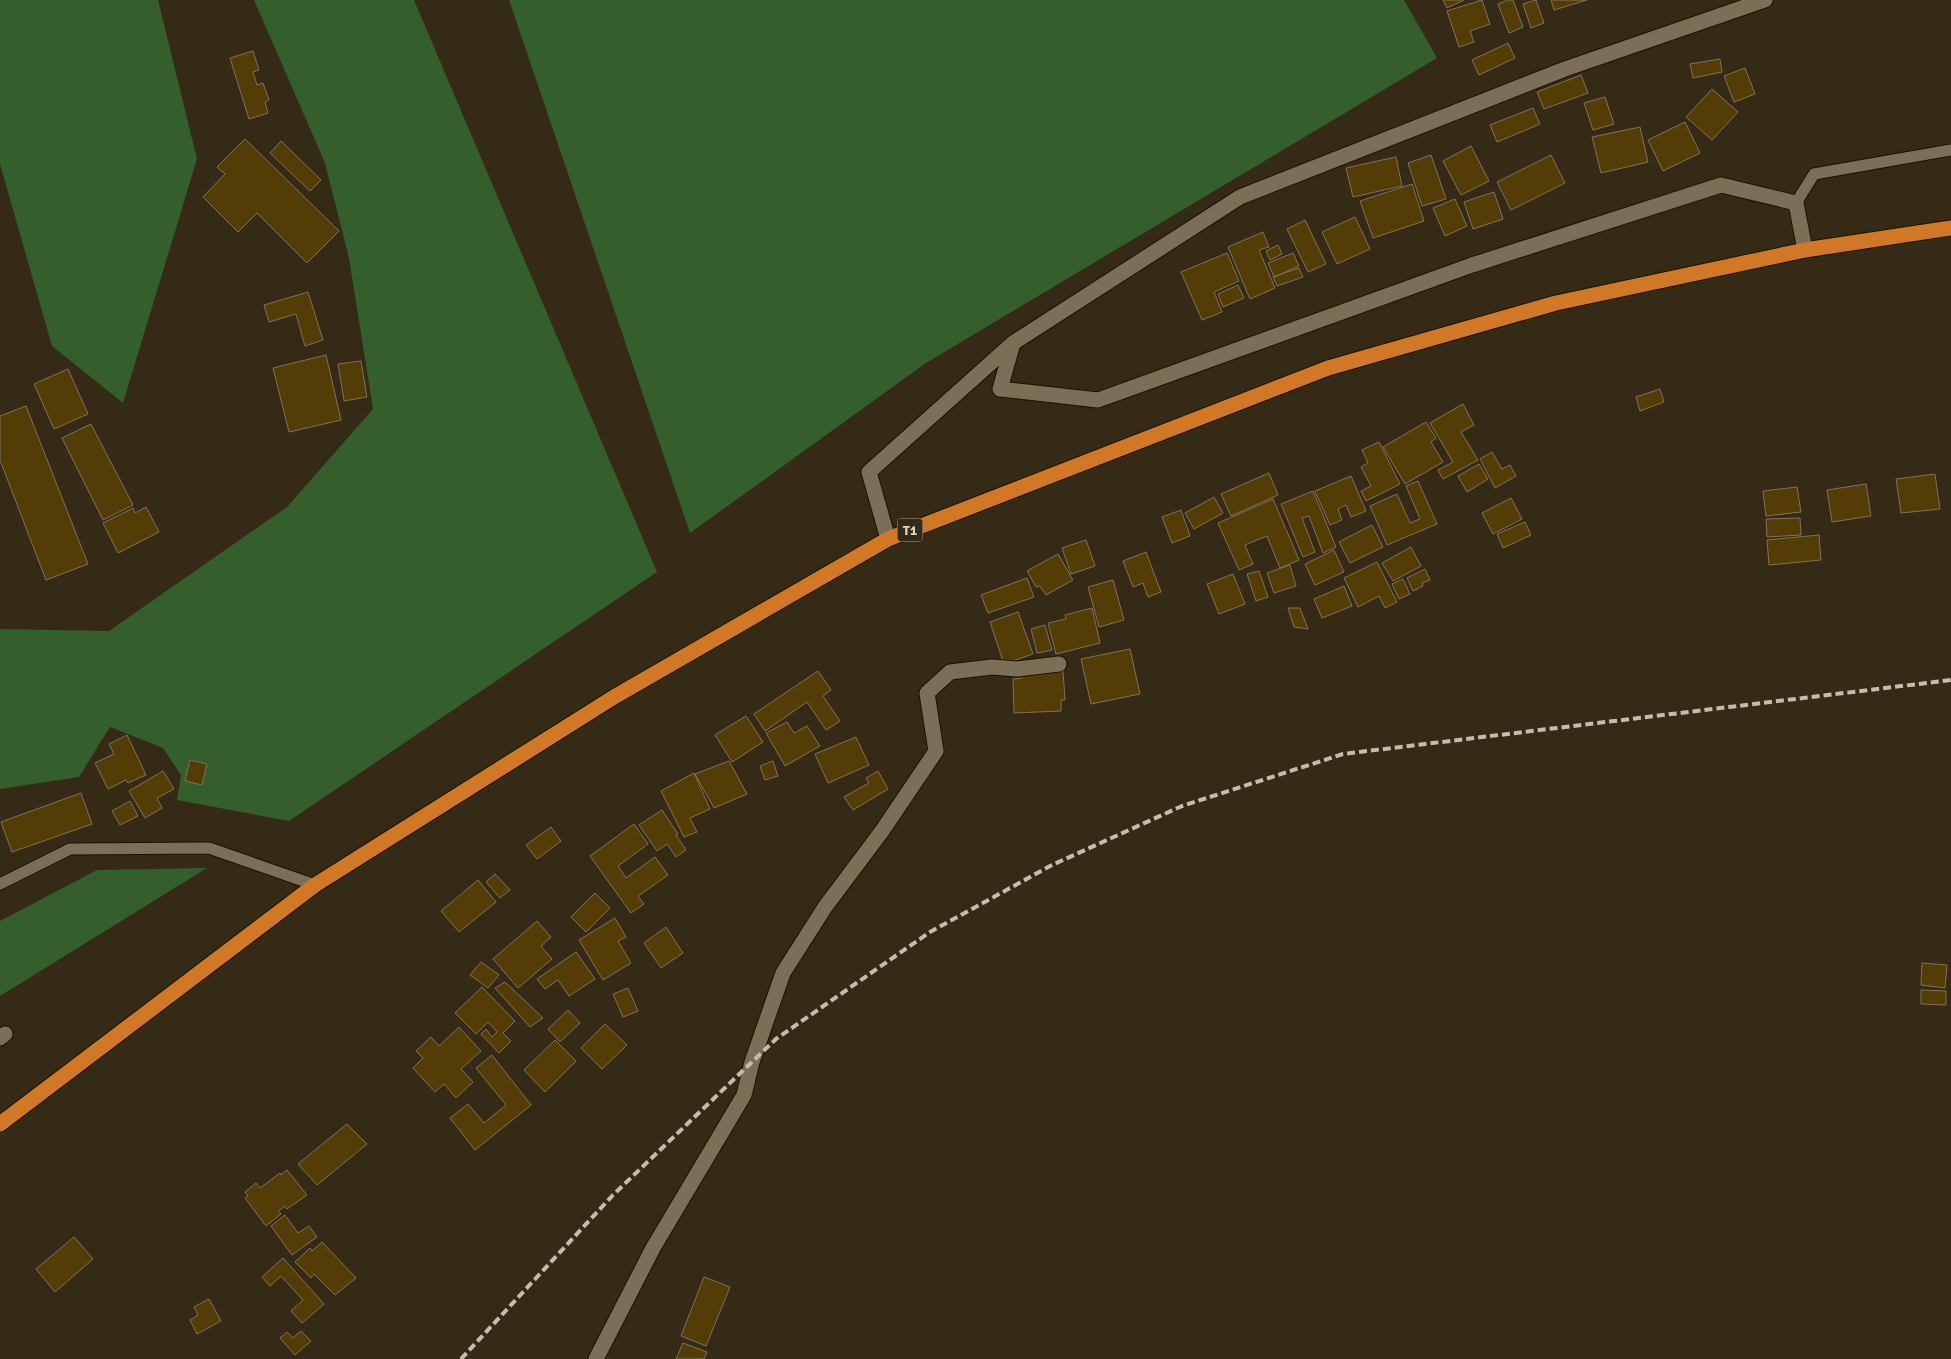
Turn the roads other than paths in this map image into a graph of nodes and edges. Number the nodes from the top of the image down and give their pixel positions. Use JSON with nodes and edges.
{"nodes":[{"id":1,"x":1765,"y":0,"type":"edge"},
{"id":2,"x":1951,"y":150,"type":"edge"},
{"id":3,"x":1796,"y":203,"type":"junction"},
{"id":4,"x":1951,"y":228,"type":"edge"},
{"id":5,"x":1804,"y":250,"type":"junction"},
{"id":6,"x":1013,"y":343,"type":"junction"},
{"id":7,"x":888,"y":539,"type":"junction"},
{"id":8,"x":1060,"y":664,"type":"dead end"},
{"id":9,"x":0,"y":884,"type":"edge"},
{"id":10,"x":315,"y":885,"type":"junction"},
{"id":11,"x":0,"y":1124,"type":"edge"},
{"id":12,"x":596,"y":1359,"type":"edge"}],
"edges":[{"from":1,"to":6,"type":"street"},
{"from":2,"to":3,"type":"lane"},
{"from":3,"to":5,"type":"street"},
{"from":3,"to":6,"type":"street"},
{"from":4,"to":5,"type":"highway","number":"T1"},
{"from":5,"to":7,"type":"highway","number":"T1"},
{"from":6,"to":7,"type":"street"},
{"from":7,"to":10,"type":"highway","number":"T1"},
{"from":8,"to":12,"type":"street"},
{"from":9,"to":10,"type":"lane"},
{"from":10,"to":11,"type":"highway","number":"T1"}]}
